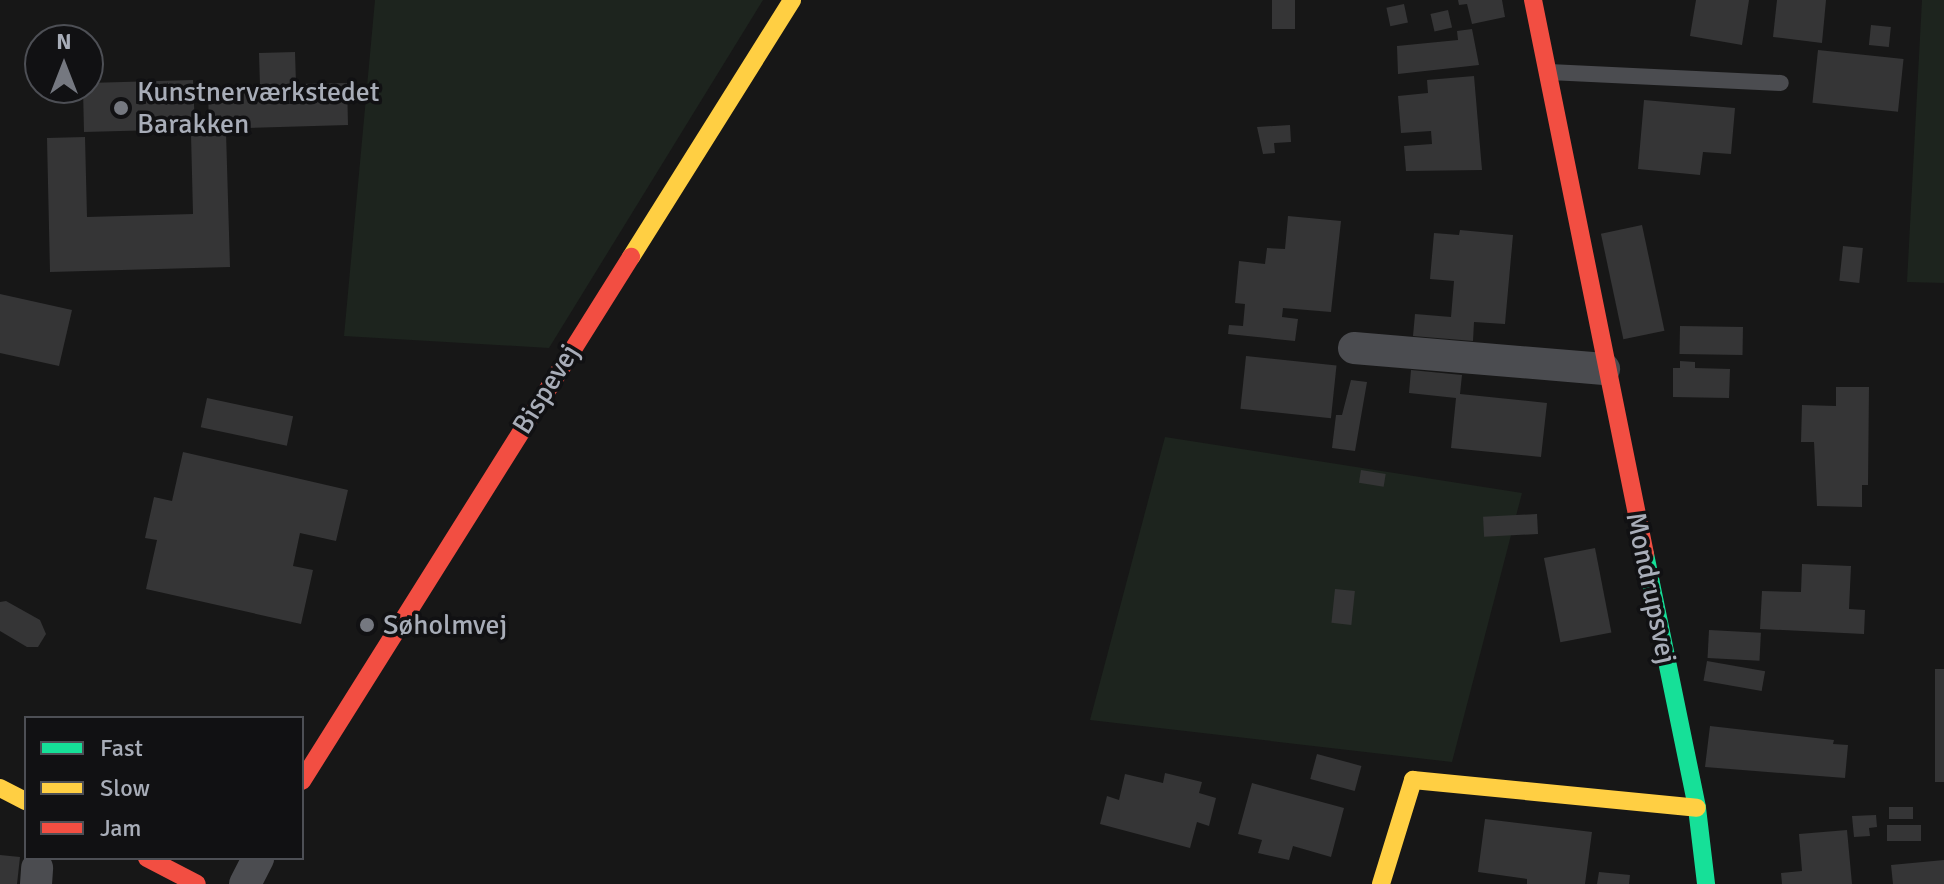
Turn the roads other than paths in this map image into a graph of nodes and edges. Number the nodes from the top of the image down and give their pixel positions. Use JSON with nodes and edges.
{"nodes":[{"id":1,"x":792,"y":0,"type":"edge"},
{"id":2,"x":1533,"y":0,"type":"edge"},
{"id":3,"x":1547,"y":72,"type":"junction"},
{"id":4,"x":1781,"y":83,"type":"dead end"},
{"id":5,"x":1354,"y":348,"type":"dead end"},
{"id":6,"x":1604,"y":369,"type":"junction"},
{"id":7,"x":304,"y":778,"type":"edge"},
{"id":8,"x":0,"y":788,"type":"edge"},
{"id":9,"x":24,"y":800,"type":"edge"},
{"id":10,"x":1697,"y":808,"type":"junction"},
{"id":11,"x":151,"y":860,"type":"edge"},
{"id":12,"x":257,"y":860,"type":"edge"},
{"id":13,"x":197,"y":884,"type":"edge"},
{"id":14,"x":245,"y":884,"type":"edge"},
{"id":15,"x":1381,"y":884,"type":"edge"},
{"id":16,"x":1706,"y":884,"type":"edge"}],
"edges":[{"from":1,"to":7,"type":"street","name":"Bispevej"},
{"from":2,"to":3,"type":"street","name":"Mondrupsvej"},
{"from":3,"to":4,"type":"lane"},
{"from":3,"to":6,"type":"street","name":"Mondrupsvej"},
{"from":5,"to":6,"type":"street"},
{"from":6,"to":10,"type":"street","name":"Mondrupsvej"},
{"from":8,"to":9,"type":"street"},
{"from":10,"to":15,"type":"street"},
{"from":10,"to":16,"type":"street","name":"Mondrupsvej"},
{"from":11,"to":13,"type":"street"},
{"from":12,"to":14,"type":"street"}]}
